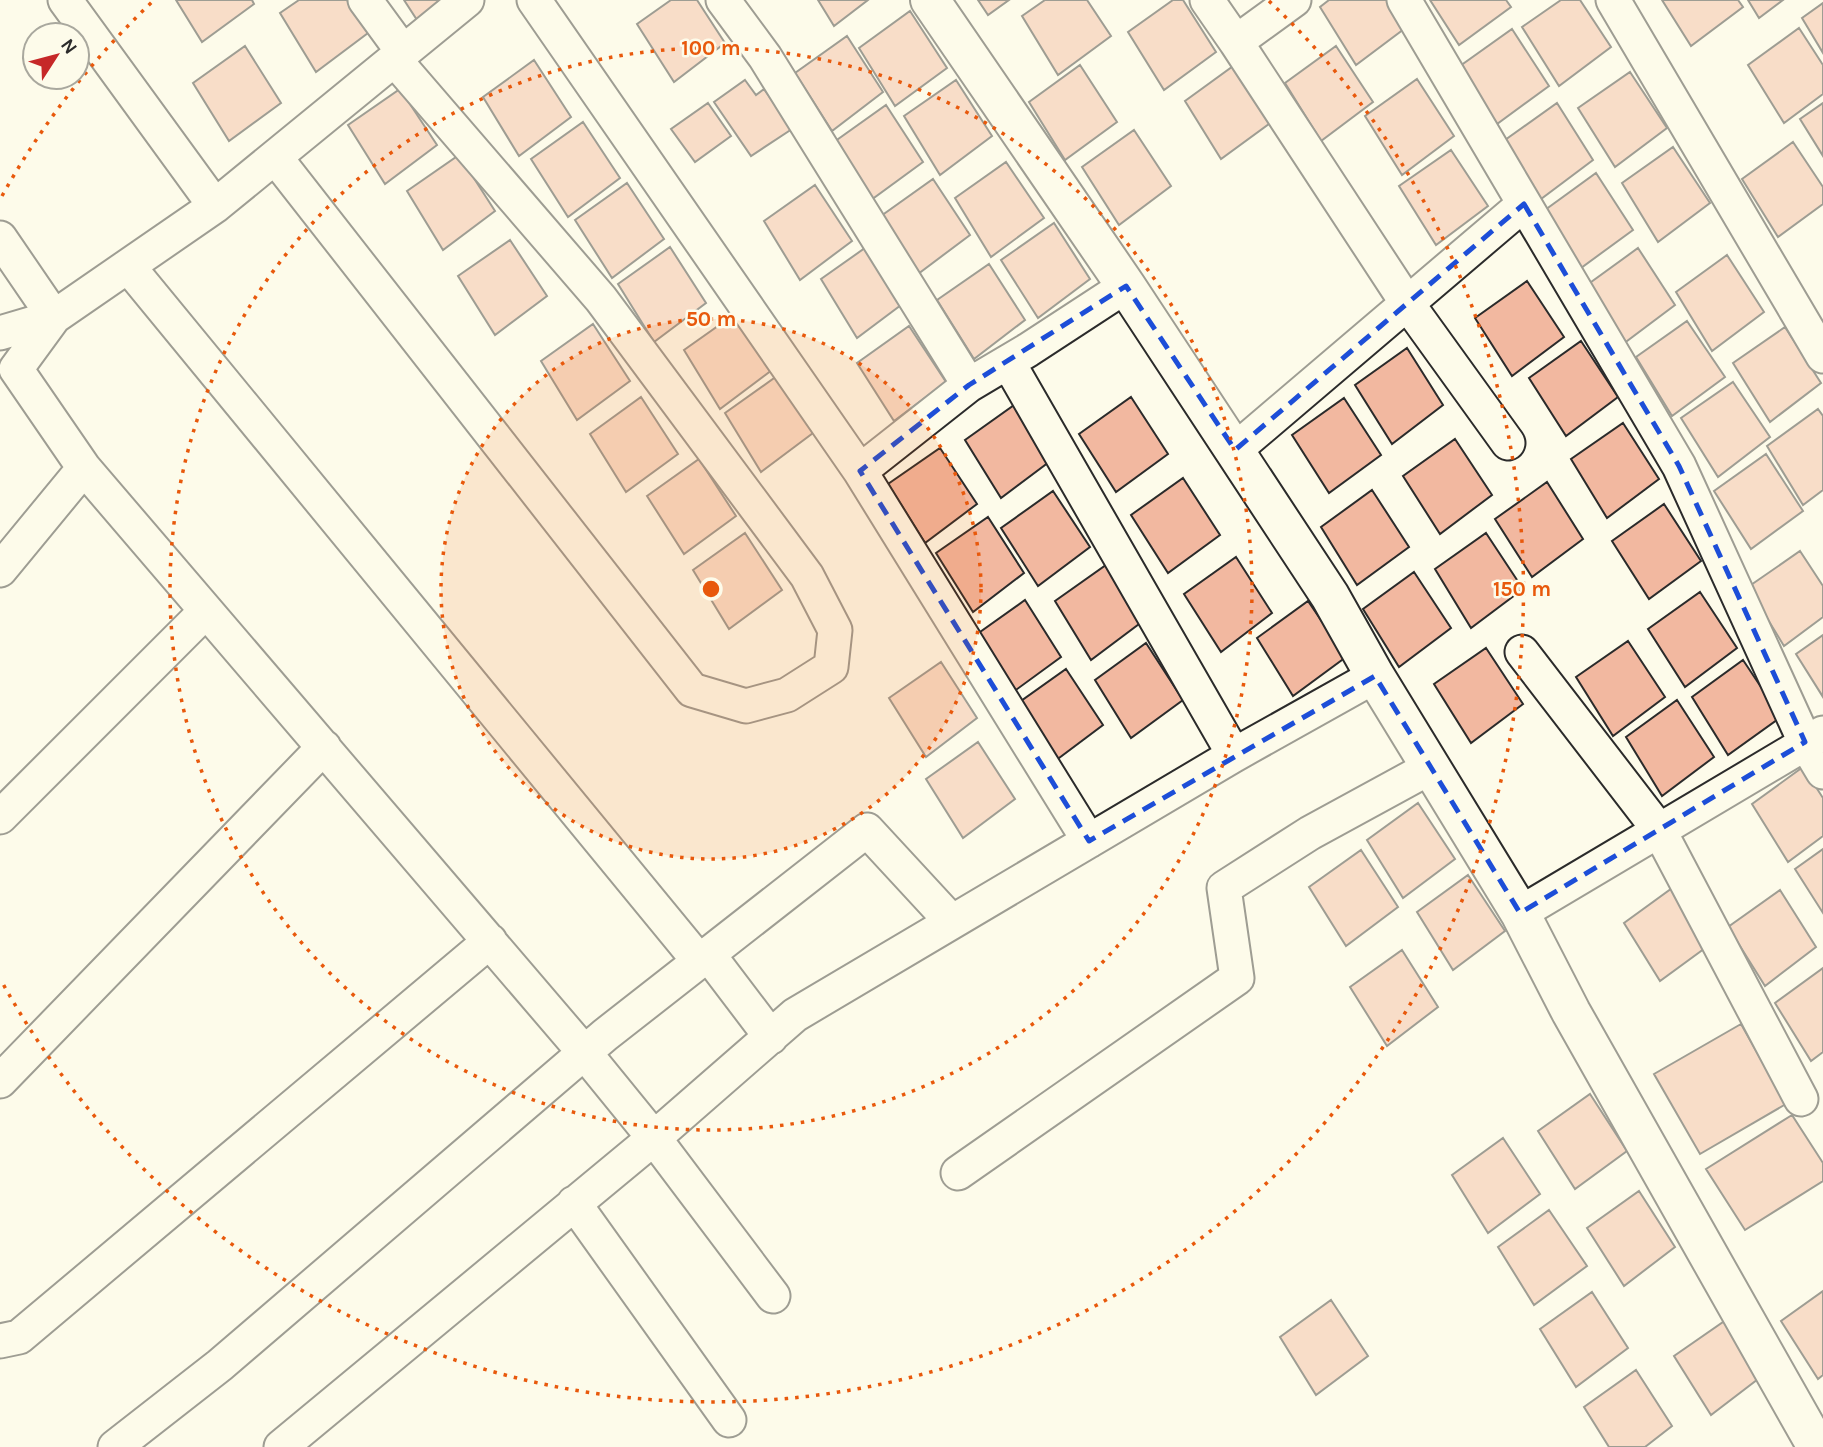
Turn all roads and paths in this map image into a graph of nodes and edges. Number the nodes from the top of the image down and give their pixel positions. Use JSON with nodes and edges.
{"nodes":[{"id":1,"x":65,"y":0,"type":"edge"},
{"id":2,"x":365,"y":0,"type":"edge"},
{"id":3,"x":467,"y":0,"type":"edge"},
{"id":4,"x":534,"y":0,"type":"edge"},
{"id":5,"x":723,"y":0,"type":"edge"},
{"id":6,"x":930,"y":0,"type":"edge"},
{"id":7,"x":1206,"y":0,"type":"edge"},
{"id":8,"x":1294,"y":0,"type":"edge"},
{"id":9,"x":1404,"y":0,"type":"edge"},
{"id":10,"x":1613,"y":0,"type":"edge"},
{"id":11,"x":1236,"y":42,"type":"junction"},
{"id":12,"x":399,"y":56,"type":"junction"},
{"id":13,"x":275,"y":157,"type":"junction"},
{"id":14,"x":1524,"y":204,"type":"junction"},
{"id":15,"x":215,"y":206,"type":"junction"},
{"id":16,"x":0,"y":238,"type":"edge"},
{"id":17,"x":128,"y":266,"type":"junction"},
{"id":18,"x":1126,"y":286,"type":"junction"},
{"id":19,"x":1407,"y":303,"type":"junction"},
{"id":20,"x":54,"y":317,"type":"junction"},
{"id":21,"x":0,"y":333,"type":"edge"},
{"id":22,"x":1823,"y":356,"type":"edge"},
{"id":23,"x":1008,"y":362,"type":"junction"},
{"id":24,"x":969,"y":386,"type":"junction"},
{"id":25,"x":1508,"y":443,"type":"dead end"},
{"id":26,"x":1234,"y":450,"type":"junction"},
{"id":27,"x":84,"y":468,"type":"junction"},
{"id":28,"x":860,"y":471,"type":"junction"},
{"id":29,"x":0,"y":569,"type":"edge"},
{"id":30,"x":206,"y":611,"type":"junction"},
{"id":31,"x":1522,"y":652,"type":"dead end"},
{"id":32,"x":1375,"y":676,"type":"junction"},
{"id":33,"x":1814,"y":737,"type":"edge"},
{"id":34,"x":324,"y":747,"type":"junction"},
{"id":35,"x":1234,"y":755,"type":"junction"},
{"id":36,"x":1431,"y":767,"type":"junction"},
{"id":37,"x":1823,"y":772,"type":"edge"},
{"id":38,"x":0,"y":817,"type":"edge"},
{"id":39,"x":1659,"y":830,"type":"junction"},
{"id":40,"x":1089,"y":841,"type":"junction"},
{"id":41,"x":1520,"y":913,"type":"junction"},
{"id":42,"x":952,"y":922,"type":"junction"},
{"id":43,"x":490,"y":941,"type":"junction"},
{"id":44,"x":703,"y":958,"type":"junction"},
{"id":45,"x":771,"y":1037,"type":"junction"},
{"id":46,"x":584,"y":1052,"type":"junction"},
{"id":47,"x":0,"y":1081,"type":"edge"},
{"id":48,"x":1801,"y":1099,"type":"dead end"},
{"id":49,"x":654,"y":1138,"type":"junction"},
{"id":50,"x":958,"y":1173,"type":"dead end"},
{"id":51,"x":574,"y":1203,"type":"junction"},
{"id":52,"x":773,"y":1296,"type":"dead end"},
{"id":53,"x":0,"y":1341,"type":"edge"},
{"id":54,"x":729,"y":1420,"type":"dead end"},
{"id":55,"x":1815,"y":1428,"type":"edge"},
{"id":56,"x":115,"y":1447,"type":"edge"},
{"id":57,"x":281,"y":1447,"type":"edge"}],
"edges":[{"from":1,"to":15,"type":"street"},
{"from":2,"to":12,"type":"street"},
{"from":3,"to":12,"type":"street"},
{"from":4,"to":28,"type":"street"},
{"from":5,"to":24,"type":"street"},
{"from":6,"to":18,"type":"street"},
{"from":7,"to":11,"type":"street"},
{"from":8,"to":11,"type":"street"},
{"from":9,"to":14,"type":"street"},
{"from":10,"to":22,"type":"street"},
{"from":11,"to":19,"type":"street"},
{"from":12,"to":13,"type":"street"},
{"from":12,"to":13,"type":"street"},
{"from":13,"to":15,"type":"street"},
{"from":14,"to":19,"type":"street"},
{"from":14,"to":33,"type":"street"},
{"from":15,"to":17,"type":"street"},
{"from":16,"to":20,"type":"street"},
{"from":17,"to":20,"type":"street"},
{"from":17,"to":44,"type":"street"},
{"from":18,"to":23,"type":"street"},
{"from":18,"to":26,"type":"street"},
{"from":19,"to":25,"type":"street"},
{"from":19,"to":26,"type":"street"},
{"from":20,"to":21,"type":"street"},
{"from":20,"to":27,"type":"street"},
{"from":23,"to":24,"type":"street"},
{"from":23,"to":35,"type":"street"},
{"from":24,"to":28,"type":"street"},
{"from":26,"to":32,"type":"street"},
{"from":27,"to":29,"type":"street"},
{"from":27,"to":30,"type":"street"},
{"from":28,"to":40,"type":"street"},
{"from":30,"to":34,"type":"street"},
{"from":30,"to":38,"type":"street"},
{"from":31,"to":39,"type":"street"},
{"from":32,"to":35,"type":"street"},
{"from":32,"to":36,"type":"street"},
{"from":33,"to":37,"type":"street"},
{"from":33,"to":39,"type":"street"},
{"from":34,"to":43,"type":"street"},
{"from":34,"to":47,"type":"street"},
{"from":35,"to":40,"type":"street"},
{"from":36,"to":41,"type":"street"},
{"from":36,"to":50,"type":"street"},
{"from":39,"to":41,"type":"street"},
{"from":39,"to":48,"type":"street"},
{"from":40,"to":42,"type":"street"},
{"from":41,"to":55,"type":"street"},
{"from":42,"to":44,"type":"street"},
{"from":42,"to":45,"type":"street"},
{"from":43,"to":46,"type":"street"},
{"from":43,"to":53,"type":"street"},
{"from":44,"to":45,"type":"street"},
{"from":44,"to":46,"type":"street"},
{"from":45,"to":49,"type":"street"},
{"from":46,"to":49,"type":"street"},
{"from":46,"to":56,"type":"street"},
{"from":49,"to":51,"type":"street"},
{"from":49,"to":52,"type":"street"},
{"from":51,"to":54,"type":"street"},
{"from":51,"to":57,"type":"street"}]}
